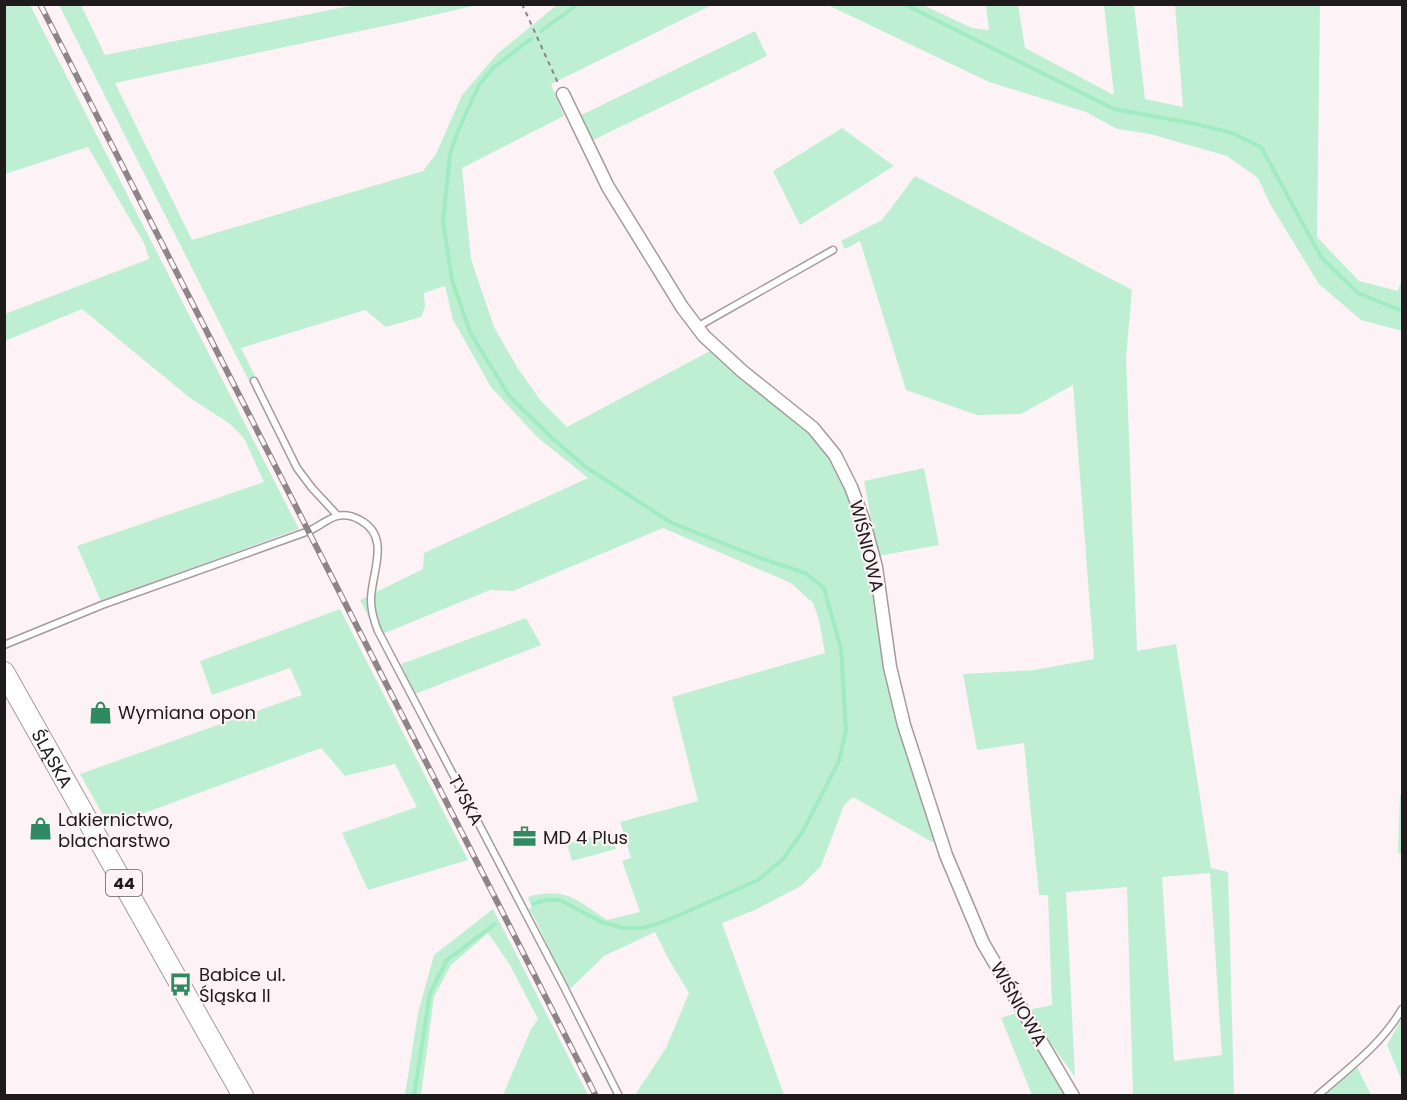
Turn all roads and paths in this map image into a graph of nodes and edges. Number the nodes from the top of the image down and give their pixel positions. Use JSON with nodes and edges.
{"nodes":[{"id":1,"x":522,"y":4,"type":"edge"},
{"id":2,"x":563,"y":94,"type":"joint"},
{"id":3,"x":833,"y":250,"type":"dead end"},
{"id":4,"x":697,"y":327,"type":"junction"},
{"id":5,"x":254,"y":381,"type":"dead end"},
{"id":6,"x":338,"y":516,"type":"junction"},
{"id":7,"x":4,"y":645,"type":"edge"},
{"id":8,"x":4,"y":672,"type":"edge"},
{"id":9,"x":1402,"y":1009,"type":"edge"},
{"id":10,"x":243,"y":1095,"type":"edge"},
{"id":11,"x":619,"y":1095,"type":"edge"},
{"id":12,"x":1073,"y":1095,"type":"edge"},
{"id":13,"x":1317,"y":1095,"type":"edge"}],
"edges":[{"from":1,"to":2,"type":"path"},
{"from":2,"to":4,"type":"street","name":"WIŚNIOWA"},
{"from":3,"to":4,"type":"lane"},
{"from":4,"to":12,"type":"street","name":"WIŚNIOWA"},
{"from":5,"to":6,"type":"lane"},
{"from":6,"to":7,"type":"lane"},
{"from":6,"to":11,"type":"lane","name":"TYSKA"},
{"from":8,"to":10,"type":"main road","name":"ŚLĄSKA","number":"44"},
{"from":9,"to":13,"type":"lane"}]}
